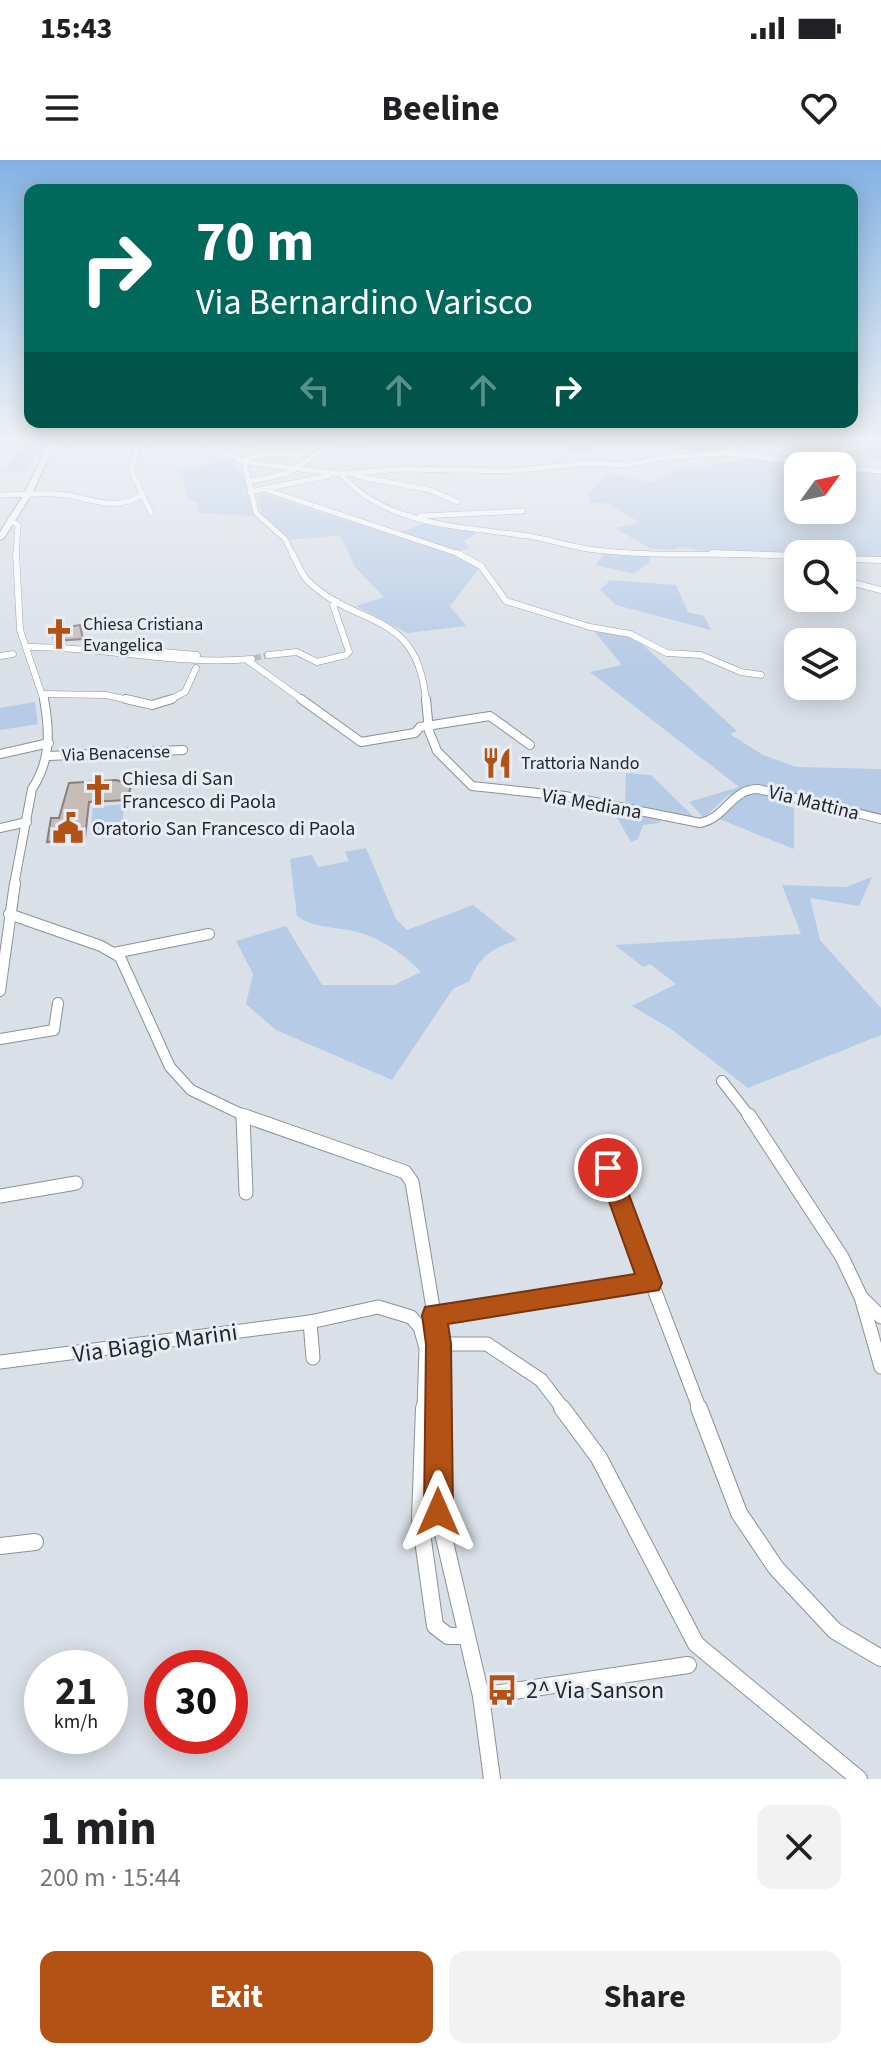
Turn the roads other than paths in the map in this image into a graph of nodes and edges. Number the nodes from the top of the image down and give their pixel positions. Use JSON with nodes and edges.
{"nodes":[{"id":1,"x":14,"y":514,"type":"edge"},
{"id":2,"x":257,"y":514,"type":"edge"},
{"id":3,"x":338,"y":514,"type":"edge"},
{"id":4,"x":406,"y":514,"type":"edge"},
{"id":5,"x":477,"y":514,"type":"edge"},
{"id":6,"x":414,"y":517,"type":"junction"},
{"id":7,"x":10,"y":520,"type":"junction"},
{"id":8,"x":0,"y":538,"type":"edge"},
{"id":9,"x":784,"y":556,"type":"edge"},
{"id":10,"x":856,"y":559,"type":"edge"},
{"id":11,"x":881,"y":560,"type":"edge"},
{"id":12,"x":856,"y":584,"type":"edge"},
{"id":13,"x":881,"y":590,"type":"edge"},
{"id":14,"x":337,"y":602,"type":"junction"},
{"id":15,"x":26,"y":645,"type":"junction"},
{"id":16,"x":197,"y":655,"type":"dead end"},
{"id":17,"x":268,"y":655,"type":"tunnel mouth"},
{"id":18,"x":196,"y":668,"type":"dead end"},
{"id":19,"x":761,"y":675,"type":"dead end"},
{"id":20,"x":43,"y":694,"type":"junction"},
{"id":21,"x":431,"y":725,"type":"junction"},
{"id":22,"x":49,"y":743,"type":"junction"},
{"id":23,"x":530,"y":745,"type":"dead end"},
{"id":24,"x":183,"y":750,"type":"dead end"},
{"id":25,"x":0,"y":754,"type":"edge"},
{"id":26,"x":49,"y":756,"type":"junction"},
{"id":27,"x":881,"y":819,"type":"edge"},
{"id":28,"x":710,"y":821,"type":"joint"},
{"id":29,"x":27,"y":822,"type":"junction"},
{"id":30,"x":0,"y":828,"type":"edge"},
{"id":31,"x":9,"y":914,"type":"junction"},
{"id":32,"x":209,"y":934,"type":"dead end"},
{"id":33,"x":114,"y":953,"type":"junction"},
{"id":34,"x":0,"y":991,"type":"edge"},
{"id":35,"x":58,"y":1003,"type":"dead end"},
{"id":36,"x":0,"y":1039,"type":"edge"},
{"id":37,"x":722,"y":1081,"type":"dead end"},
{"id":38,"x":243,"y":1116,"type":"junction"},
{"id":39,"x":608,"y":1168,"type":"dead end"},
{"id":40,"x":76,"y":1183,"type":"dead end"},
{"id":41,"x":246,"y":1193,"type":"dead end"},
{"id":42,"x":0,"y":1196,"type":"edge"},
{"id":43,"x":650,"y":1283,"type":"junction"},
{"id":44,"x":861,"y":1297,"type":"junction"},
{"id":45,"x":434,"y":1315,"type":"junction"},
{"id":46,"x":881,"y":1317,"type":"edge"},
{"id":47,"x":310,"y":1322,"type":"junction"},
{"id":48,"x":439,"y":1344,"type":"junction"},
{"id":49,"x":313,"y":1358,"type":"dead end"},
{"id":50,"x":0,"y":1362,"type":"edge"},
{"id":51,"x":881,"y":1367,"type":"edge"},
{"id":52,"x":35,"y":1542,"type":"dead end"},
{"id":53,"x":0,"y":1546,"type":"edge"},
{"id":54,"x":465,"y":1636,"type":"junction"},
{"id":55,"x":881,"y":1658,"type":"edge"},
{"id":56,"x":688,"y":1665,"type":"dead end"},
{"id":57,"x":481,"y":1696,"type":"junction"},
{"id":58,"x":492,"y":1779,"type":"edge"},
{"id":59,"x":859,"y":1779,"type":"edge"}],
"edges":[{"from":1,"to":7,"type":"street"},
{"from":2,"to":14,"type":"street"},
{"from":3,"to":19,"type":"street"},
{"from":4,"to":6,"type":"street"},
{"from":5,"to":6,"type":"street"},
{"from":6,"to":9,"type":"street"},
{"from":7,"to":8,"type":"street"},
{"from":7,"to":15,"type":"street","name":"Via Benacense"},
{"from":10,"to":11,"type":"street"},
{"from":12,"to":13,"type":"street"},
{"from":14,"to":17,"type":"street"},
{"from":14,"to":21,"type":"street"},
{"from":15,"to":16,"type":"street"},
{"from":15,"to":20,"type":"street","name":"Via Benacense"},
{"from":15,"to":21,"type":"street"},
{"from":18,"to":20,"type":"street"},
{"from":20,"to":22,"type":"street","name":"Via Benacense"},
{"from":21,"to":23,"type":"street"},
{"from":21,"to":28,"type":"street","name":"Via Mediana"},
{"from":22,"to":25,"type":"street"},
{"from":22,"to":26,"type":"street","name":"Via Benacense"},
{"from":24,"to":26,"type":"street","name":"Via Benacense"},
{"from":26,"to":29,"type":"street","name":"Via Benacense"},
{"from":27,"to":28,"type":"street","name":"Via Mattina"},
{"from":29,"to":30,"type":"street"},
{"from":29,"to":31,"type":"street","name":"Via Benacense"},
{"from":31,"to":33,"type":"street"},
{"from":31,"to":34,"type":"street","name":"Via Benacense"},
{"from":32,"to":33,"type":"street"},
{"from":33,"to":38,"type":"street"},
{"from":35,"to":36,"type":"street"},
{"from":37,"to":44,"type":"street"},
{"from":38,"to":41,"type":"street"},
{"from":38,"to":45,"type":"street"},
{"from":39,"to":43,"type":"street"},
{"from":40,"to":42,"type":"street"},
{"from":43,"to":45,"type":"street"},
{"from":43,"to":55,"type":"street"},
{"from":44,"to":46,"type":"street"},
{"from":44,"to":51,"type":"street"},
{"from":45,"to":48,"type":"street"},
{"from":47,"to":49,"type":"street"},
{"from":47,"to":50,"type":"street","name":"Via Biagio Marini"},
{"from":47,"to":54,"type":"street","name":"Via Biagio Marini"},
{"from":48,"to":54,"type":"street"},
{"from":48,"to":59,"type":"street"},
{"from":52,"to":53,"type":"street"},
{"from":54,"to":57,"type":"street"},
{"from":56,"to":57,"type":"street"},
{"from":57,"to":58,"type":"street"}]}
